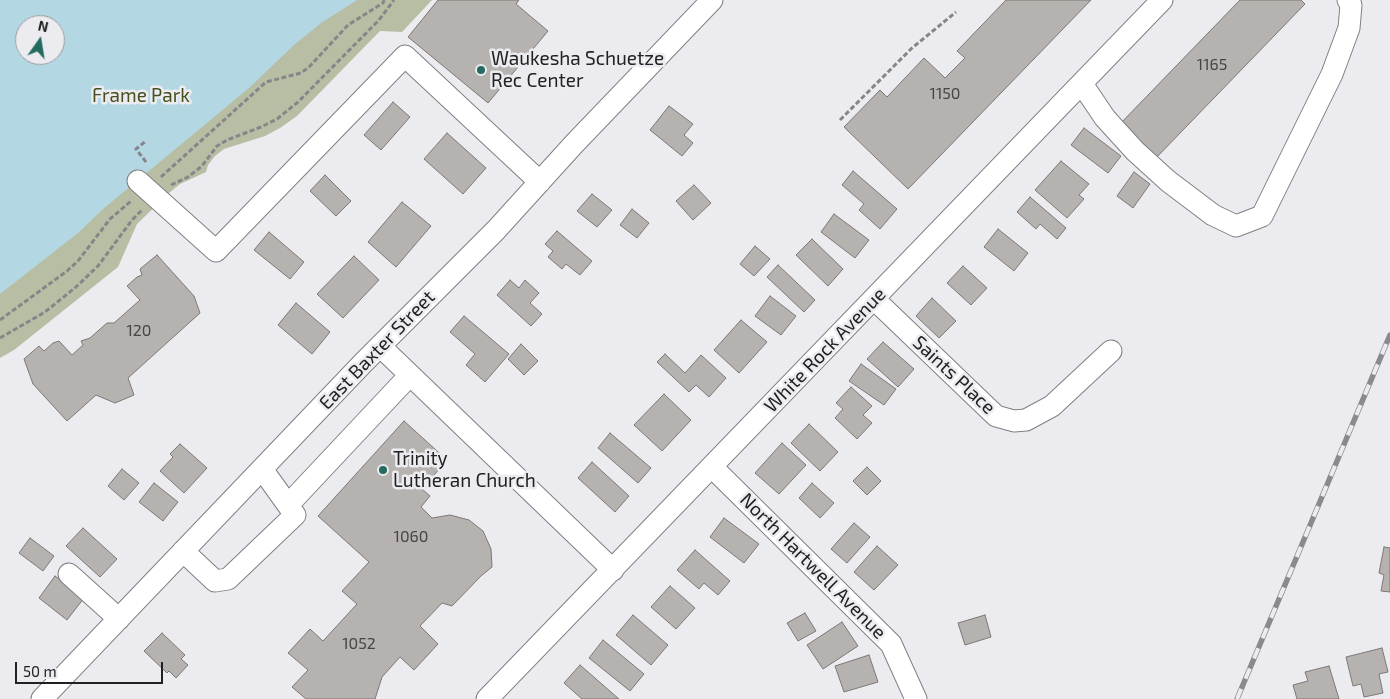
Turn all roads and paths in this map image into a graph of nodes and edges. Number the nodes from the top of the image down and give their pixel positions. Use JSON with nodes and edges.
{"nodes":[{"id":1,"x":384,"y":0,"type":"edge"},
{"id":2,"x":394,"y":0,"type":"edge"},
{"id":3,"x":712,"y":0,"type":"edge"},
{"id":4,"x":1162,"y":0,"type":"edge"},
{"id":5,"x":1348,"y":0,"type":"edge"},
{"id":6,"x":956,"y":12,"type":"dead end"},
{"id":7,"x":1082,"y":84,"type":"junction"},
{"id":8,"x":840,"y":120,"type":"dead end"},
{"id":9,"x":146,"y":141,"type":"dead end"},
{"id":10,"x":540,"y":182,"type":"junction"},
{"id":11,"x":147,"y":183,"type":"junction"},
{"id":12,"x":874,"y":299,"type":"junction"},
{"id":13,"x":0,"y":320,"type":"edge"},
{"id":14,"x":0,"y":338,"type":"edge"},
{"id":15,"x":380,"y":346,"type":"junction"},
{"id":16,"x":1112,"y":350,"type":"dead end"},
{"id":17,"x":410,"y":375,"type":"junction"},
{"id":18,"x":712,"y":467,"type":"junction"},
{"id":19,"x":262,"y":469,"type":"junction"},
{"id":20,"x":288,"y":505,"type":"junction"},
{"id":21,"x":184,"y":551,"type":"junction"},
{"id":22,"x":613,"y":570,"type":"junction"},
{"id":23,"x":69,"y":574,"type":"dead end"},
{"id":24,"x":119,"y":618,"type":"junction"},
{"id":25,"x":42,"y":699,"type":"edge"},
{"id":26,"x":487,"y":699,"type":"edge"},
{"id":27,"x":916,"y":699,"type":"edge"}],
"edges":[{"from":1,"to":11,"type":"path"},
{"from":2,"to":11,"type":"path"},
{"from":3,"to":10,"type":"street","name":"East Baxter Street"},
{"from":4,"to":7,"type":"street","name":"White Rock Avenue"},
{"from":5,"to":7,"type":"street"},
{"from":6,"to":8,"type":"path"},
{"from":7,"to":12,"type":"street","name":"White Rock Avenue"},
{"from":9,"to":11,"type":"path"},
{"from":10,"to":11,"type":"street"},
{"from":10,"to":15,"type":"street","name":"East Baxter Street"},
{"from":11,"to":13,"type":"path"},
{"from":11,"to":14,"type":"path"},
{"from":12,"to":16,"type":"street","name":"Saints Place"},
{"from":12,"to":18,"type":"street","name":"White Rock Avenue"},
{"from":15,"to":17,"type":"street"},
{"from":15,"to":19,"type":"street","name":"East Baxter Street"},
{"from":17,"to":20,"type":"street"},
{"from":17,"to":22,"type":"street"},
{"from":18,"to":22,"type":"street","name":"White Rock Avenue"},
{"from":18,"to":27,"type":"street","name":"North Hartwell Avenue"},
{"from":19,"to":20,"type":"street"},
{"from":19,"to":21,"type":"street","name":"East Baxter Street"},
{"from":20,"to":21,"type":"street"},
{"from":21,"to":24,"type":"street","name":"East Baxter Street"},
{"from":22,"to":26,"type":"street","name":"White Rock Avenue"},
{"from":23,"to":24,"type":"street"},
{"from":24,"to":25,"type":"street","name":"East Baxter Street"}]}
